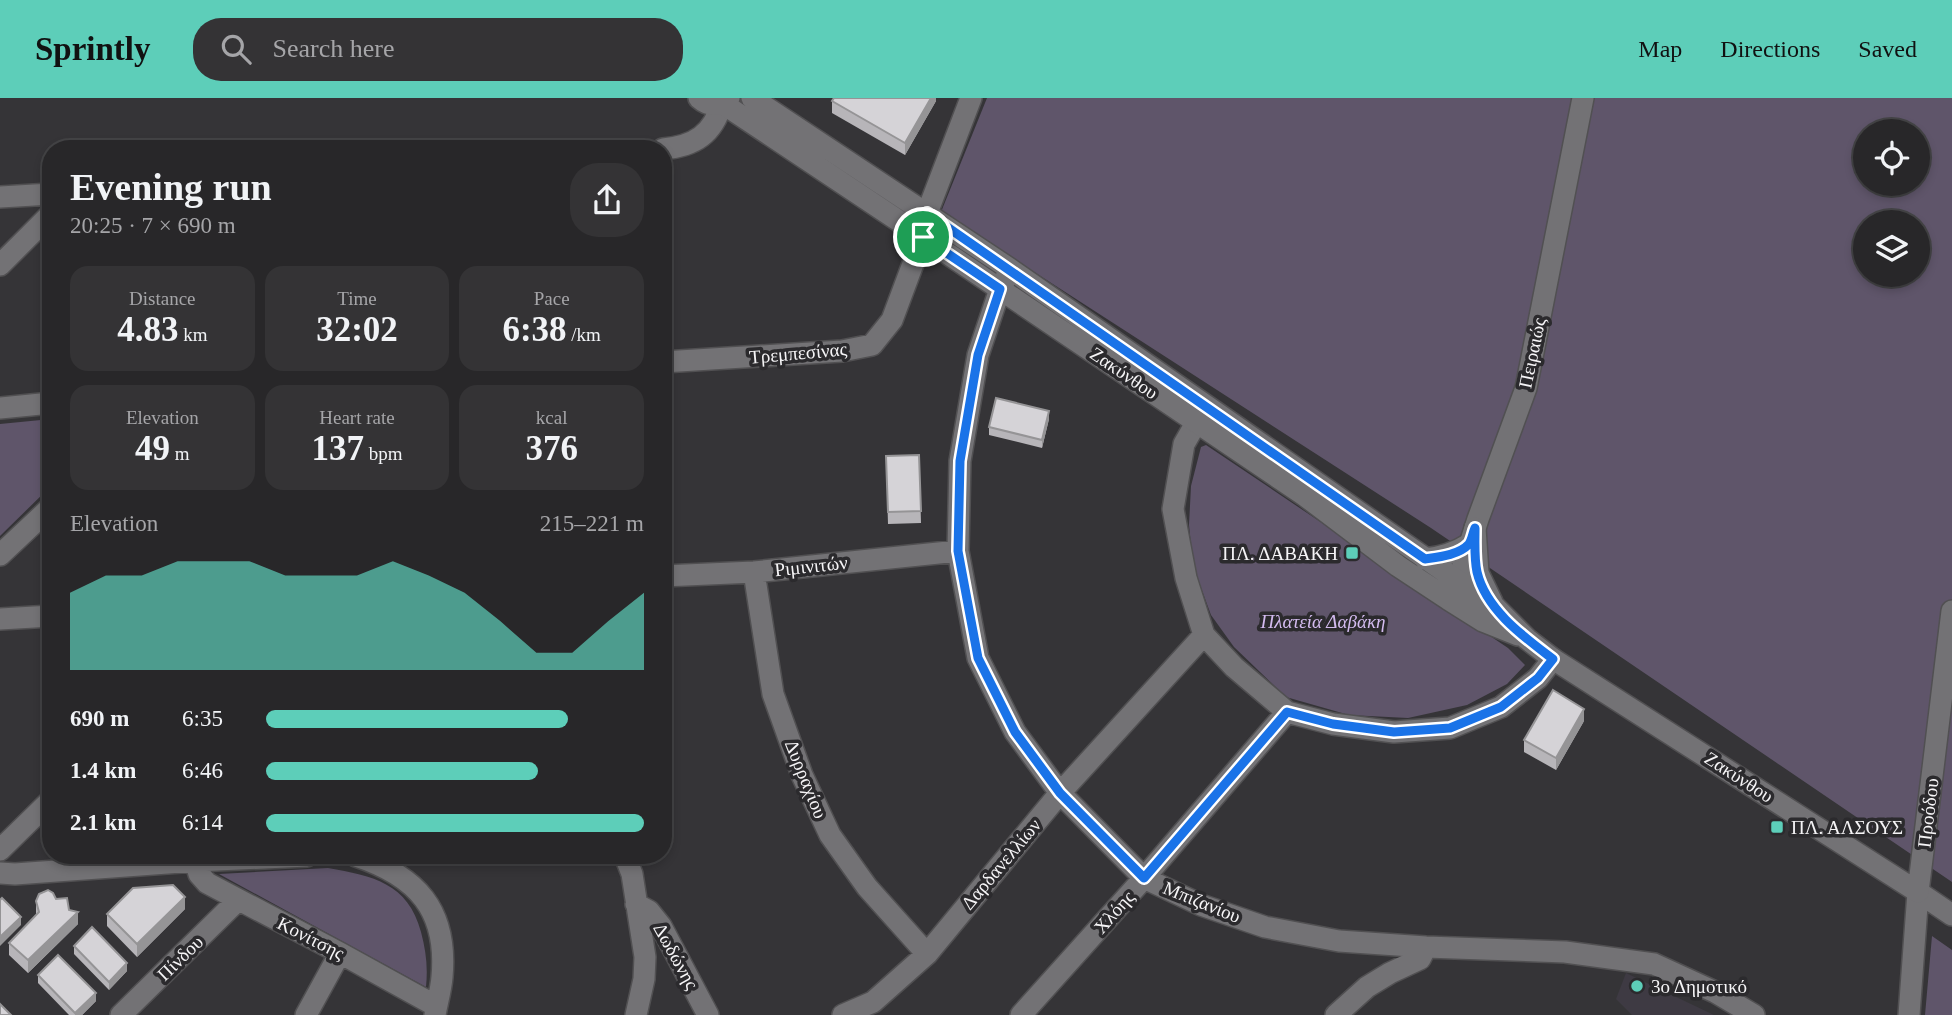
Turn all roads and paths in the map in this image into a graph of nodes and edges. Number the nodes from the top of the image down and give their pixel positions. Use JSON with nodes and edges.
{"nodes":[{"id":1,"x":699,"y":98,"type":"edge"},
{"id":2,"x":752,"y":98,"type":"edge"},
{"id":3,"x":971,"y":98,"type":"edge"},
{"id":4,"x":1583,"y":98,"type":"edge"},
{"id":5,"x":725,"y":101,"type":"edge"},
{"id":6,"x":672,"y":148,"type":"edge"},
{"id":7,"x":42,"y":195,"type":"edge"},
{"id":8,"x":0,"y":197,"type":"edge"},
{"id":9,"x":927,"y":213,"type":"junction"},
{"id":10,"x":42,"y":223,"type":"edge"},
{"id":11,"x":923,"y":237,"type":"junction"},
{"id":12,"x":0,"y":265,"type":"edge"},
{"id":13,"x":1010,"y":269,"type":"junction"},
{"id":14,"x":1000,"y":289,"type":"junction"},
{"id":15,"x":672,"y":361,"type":"edge"},
{"id":16,"x":42,"y":404,"type":"edge"},
{"id":17,"x":0,"y":408,"type":"edge"},
{"id":18,"x":1196,"y":423,"type":"junction"},
{"id":19,"x":42,"y":515,"type":"edge"},
{"id":20,"x":1472,"y":536,"type":"junction"},
{"id":21,"x":958,"y":551,"type":"junction"},
{"id":22,"x":0,"y":555,"type":"edge"},
{"id":23,"x":1425,"y":559,"type":"junction"},
{"id":24,"x":754,"y":572,"type":"junction"},
{"id":25,"x":672,"y":576,"type":"edge"},
{"id":26,"x":1453,"y":590,"type":"junction"},
{"id":27,"x":1495,"y":607,"type":"junction"},
{"id":28,"x":1952,"y":611,"type":"edge"},
{"id":29,"x":42,"y":617,"type":"edge"},
{"id":30,"x":0,"y":619,"type":"edge"},
{"id":31,"x":1204,"y":635,"type":"junction"},
{"id":32,"x":1527,"y":639,"type":"junction"},
{"id":33,"x":1553,"y":659,"type":"junction"},
{"id":34,"x":1287,"y":712,"type":"junction"},
{"id":35,"x":1060,"y":793,"type":"junction"},
{"id":36,"x":42,"y":809,"type":"edge"},
{"id":37,"x":0,"y":850,"type":"edge"},
{"id":38,"x":153,"y":864,"type":"edge"},
{"id":39,"x":196,"y":864,"type":"edge"},
{"id":40,"x":381,"y":864,"type":"edge"},
{"id":41,"x":628,"y":864,"type":"edge"},
{"id":42,"x":0,"y":873,"type":"edge"},
{"id":43,"x":1144,"y":878,"type":"junction"},
{"id":44,"x":1918,"y":892,"type":"junction"},
{"id":45,"x":239,"y":900,"type":"junction"},
{"id":46,"x":636,"y":904,"type":"junction"},
{"id":47,"x":1952,"y":915,"type":"edge"},
{"id":48,"x":1426,"y":947,"type":"junction"},
{"id":49,"x":341,"y":953,"type":"junction"},
{"id":50,"x":927,"y":954,"type":"junction"},
{"id":51,"x":435,"y":1011,"type":"edge"},
{"id":52,"x":121,"y":1015,"type":"edge"},
{"id":53,"x":306,"y":1015,"type":"edge"},
{"id":54,"x":636,"y":1015,"type":"edge"},
{"id":55,"x":708,"y":1015,"type":"edge"},
{"id":56,"x":843,"y":1015,"type":"edge"},
{"id":57,"x":1021,"y":1015,"type":"edge"},
{"id":58,"x":1336,"y":1015,"type":"edge"},
{"id":59,"x":1754,"y":1015,"type":"edge"},
{"id":60,"x":1909,"y":1015,"type":"edge"}],
"edges":[{"from":1,"to":5,"type":"street"},
{"from":2,"to":9,"type":"street","name":"Ζακύνθου"},
{"from":3,"to":9,"type":"street","name":"Τρεμπεσίνας"},
{"from":4,"to":20,"type":"street","name":"Πειραιώς"},
{"from":5,"to":6,"type":"street"},
{"from":5,"to":11,"type":"street","name":"Ζακύνθου"},
{"from":7,"to":8,"type":"street"},
{"from":9,"to":11,"type":"street","name":"Τρεμπεσίνας"},
{"from":9,"to":13,"type":"street","name":"Ζακύνθου"},
{"from":10,"to":12,"type":"street"},
{"from":11,"to":14,"type":"street","name":"Ζακύνθου"},
{"from":11,"to":15,"type":"street","name":"Τρεμπεσίνας"},
{"from":13,"to":14,"type":"street","name":"Μπιζανίου"},
{"from":13,"to":23,"type":"street","name":"Ζακύνθου"},
{"from":14,"to":18,"type":"street","name":"Ζακύνθου"},
{"from":14,"to":21,"type":"street","name":"Μπιζανίου"},
{"from":16,"to":17,"type":"street"},
{"from":18,"to":26,"type":"street","name":"Ζακύνθου"},
{"from":18,"to":31,"type":"street"},
{"from":19,"to":22,"type":"street"},
{"from":20,"to":23,"type":"street"},
{"from":20,"to":26,"type":"street","name":"Πειραιώς"},
{"from":20,"to":27,"type":"street"},
{"from":21,"to":24,"type":"street","name":"Ριμινιτών"},
{"from":21,"to":35,"type":"street","name":"Μπιζανίου"},
{"from":23,"to":26,"type":"street","name":"Ζακύνθου"},
{"from":24,"to":25,"type":"street","name":"Ριμινιτών"},
{"from":24,"to":50,"type":"street","name":"Δυρραχίου"},
{"from":26,"to":27,"type":"street","name":"Ζακύνθου"},
{"from":26,"to":32,"type":"street","name":"Ζακύνθου"},
{"from":27,"to":32,"type":"street","name":"Ζακύνθου"},
{"from":28,"to":44,"type":"street","name":"Προόδου"},
{"from":29,"to":30,"type":"street"},
{"from":31,"to":34,"type":"street"},
{"from":31,"to":35,"type":"street","name":"Δαρδανελλίων"},
{"from":32,"to":33,"type":"street","name":"Ζακύνθου"},
{"from":33,"to":34,"type":"street"},
{"from":33,"to":44,"type":"street","name":"Ζακύνθου"},
{"from":34,"to":43,"type":"street","name":"Χλόης"},
{"from":35,"to":43,"type":"street","name":"Μπιζανίου"},
{"from":35,"to":50,"type":"street","name":"Δαρδανελλίων"},
{"from":36,"to":37,"type":"street"},
{"from":38,"to":42,"type":"street"},
{"from":39,"to":45,"type":"street","name":"Κονίτσης"},
{"from":40,"to":51,"type":"street"},
{"from":41,"to":46,"type":"street","name":"Δωδώνης"},
{"from":43,"to":48,"type":"street","name":"Μπιζανίου"},
{"from":43,"to":57,"type":"street","name":"Χλόης"},
{"from":44,"to":47,"type":"street","name":"Ζακύνθου"},
{"from":44,"to":60,"type":"street","name":"Προόδου"},
{"from":45,"to":49,"type":"street","name":"Κονίτσης"},
{"from":45,"to":52,"type":"street","name":"Πίνδου"},
{"from":46,"to":54,"type":"street","name":"Δωδώνης"},
{"from":46,"to":55,"type":"street","name":"Δωδώνης"},
{"from":48,"to":58,"type":"street"},
{"from":48,"to":59,"type":"street","name":"Μπιζανίου"},
{"from":49,"to":51,"type":"street","name":"Κονίτσης"},
{"from":49,"to":53,"type":"street"},
{"from":50,"to":56,"type":"street","name":"Δαρδανελλίων"}]}
